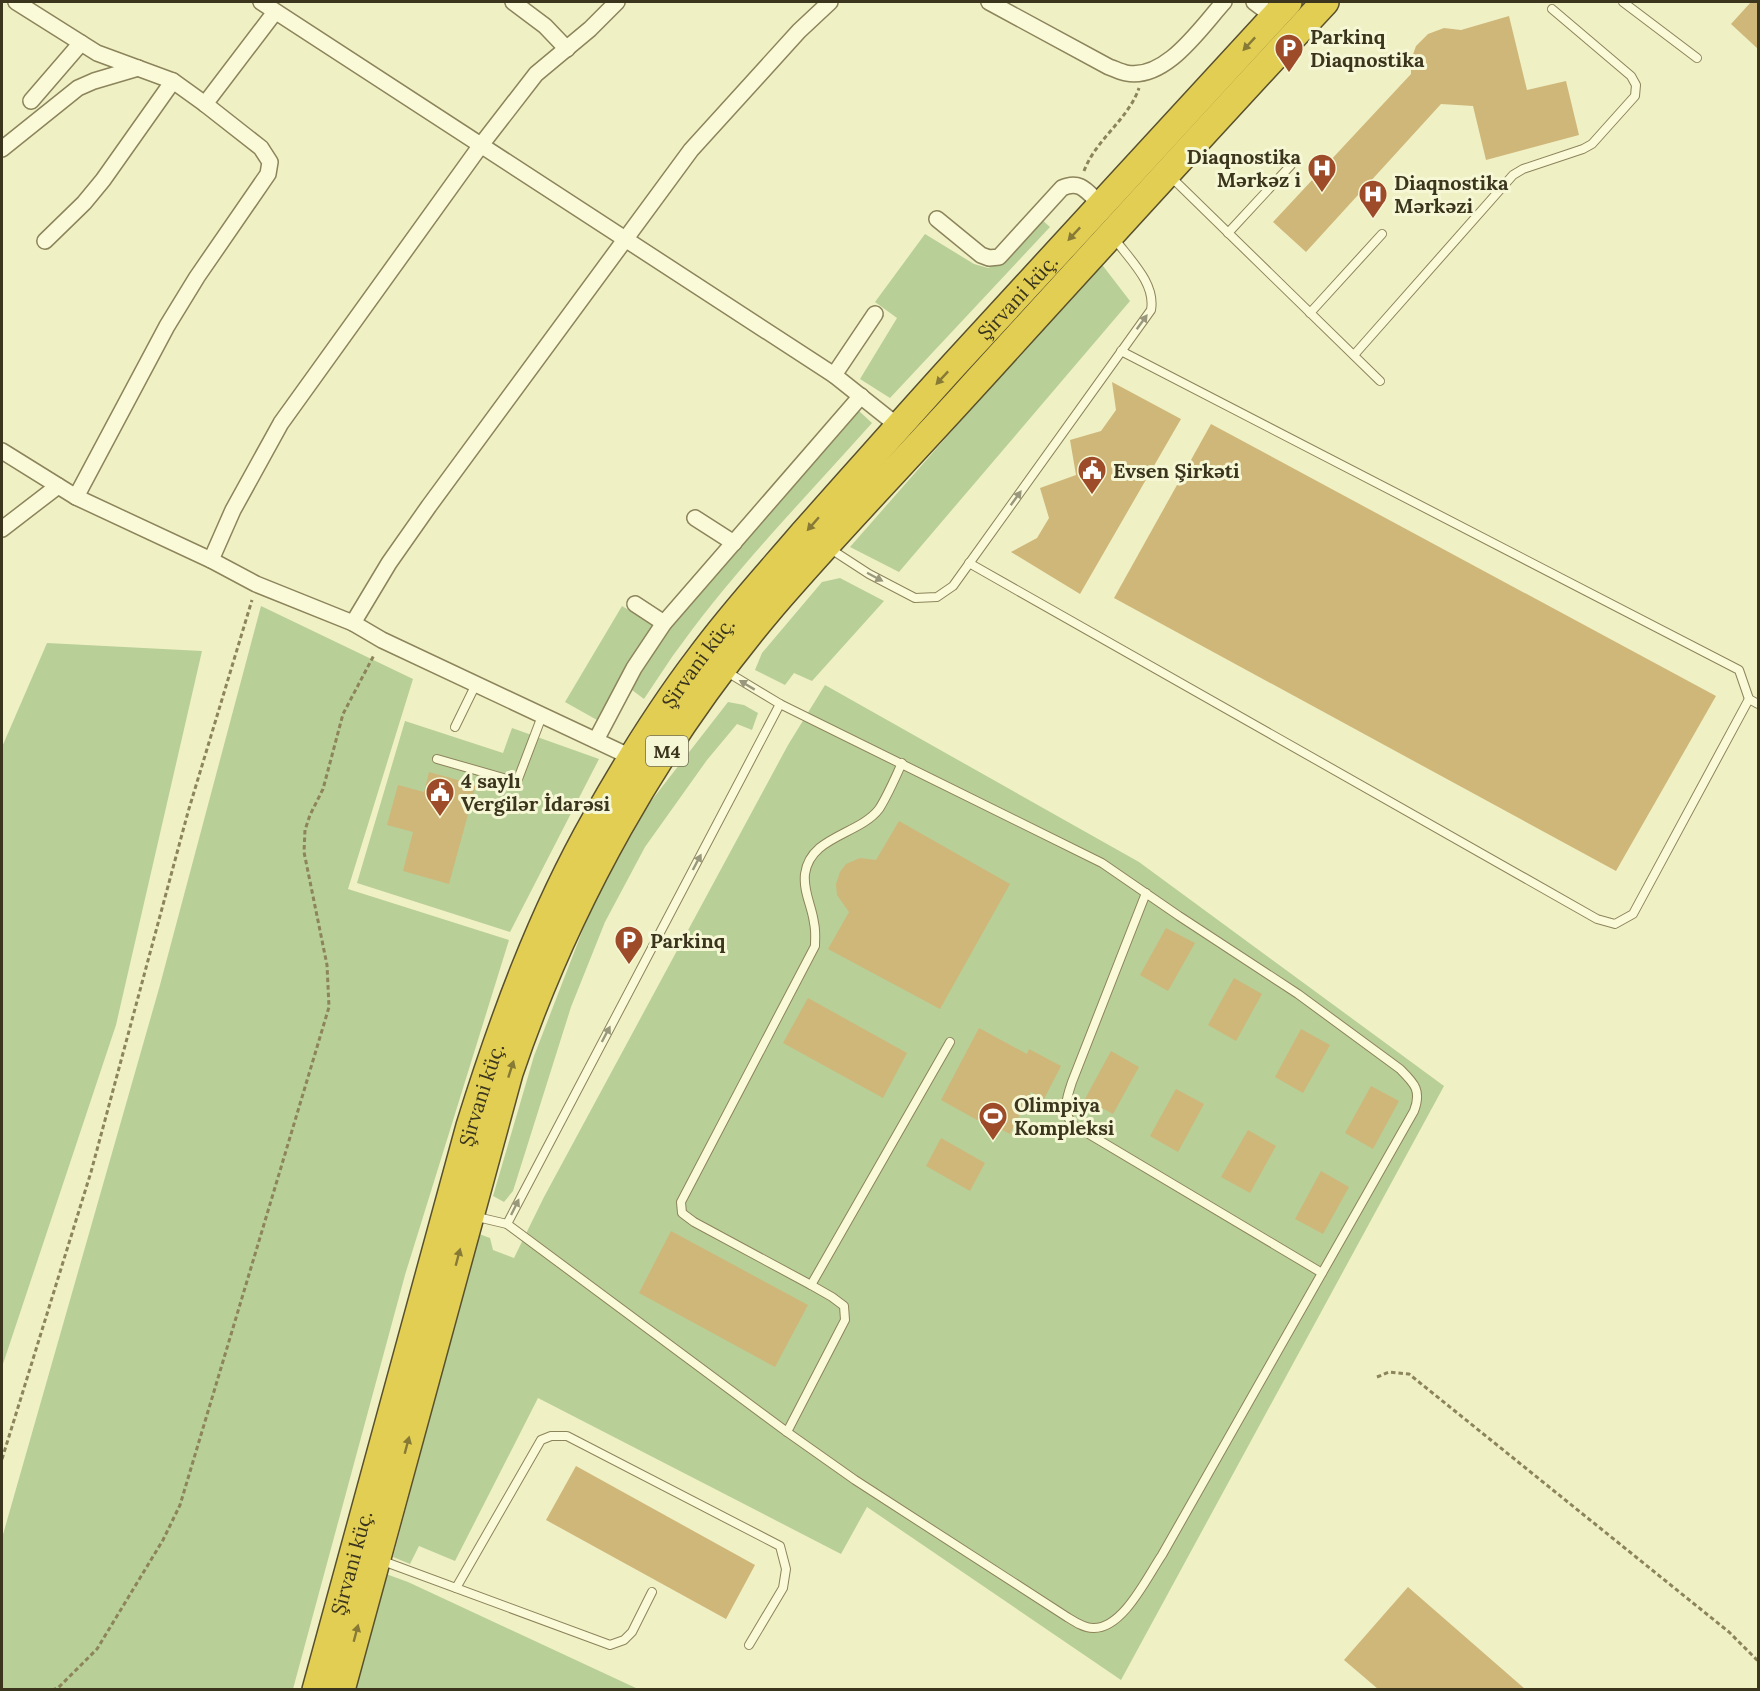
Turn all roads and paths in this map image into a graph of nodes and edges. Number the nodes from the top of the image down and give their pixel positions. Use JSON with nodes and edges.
{"nodes":[{"id":1,"x":16,"y":2,"type":"edge"},
{"id":2,"x":261,"y":2,"type":"edge"},
{"id":3,"x":513,"y":2,"type":"edge"},
{"id":4,"x":617,"y":2,"type":"edge"},
{"id":5,"x":830,"y":2,"type":"edge"},
{"id":6,"x":989,"y":2,"type":"edge"},
{"id":7,"x":1224,"y":2,"type":"edge"},
{"id":8,"x":1325,"y":2,"type":"edge"},
{"id":9,"x":1623,"y":2,"type":"edge"},
{"id":10,"x":1272,"y":7,"type":"edge"},
{"id":11,"x":1552,"y":9,"type":"dead end"},
{"id":12,"x":275,"y":12,"type":"junction"},
{"id":13,"x":81,"y":43,"type":"junction"},
{"id":14,"x":567,"y":49,"type":"junction"},
{"id":15,"x":1697,"y":58,"type":"dead end"},
{"id":16,"x":138,"y":68,"type":"junction"},
{"id":17,"x":1143,"y":73,"type":"junction"},
{"id":18,"x":172,"y":81,"type":"junction"},
{"id":19,"x":31,"y":101,"type":"dead end"},
{"id":20,"x":205,"y":104,"type":"junction"},
{"id":21,"x":481,"y":145,"type":"junction"},
{"id":22,"x":2,"y":149,"type":"edge"},
{"id":23,"x":1291,"y":165,"type":"dead end"},
{"id":24,"x":1166,"y":173,"type":"junction"},
{"id":25,"x":1079,"y":184,"type":"junction"},
{"id":26,"x":1101,"y":205,"type":"junction"},
{"id":27,"x":937,"y":219,"type":"dead end"},
{"id":28,"x":1228,"y":233,"type":"junction"},
{"id":29,"x":1111,"y":234,"type":"junction"},
{"id":30,"x":1382,"y":234,"type":"dead end"},
{"id":31,"x":625,"y":240,"type":"junction"},
{"id":32,"x":45,"y":241,"type":"dead end"},
{"id":33,"x":1310,"y":313,"type":"junction"},
{"id":34,"x":875,"y":314,"type":"dead end"},
{"id":35,"x":1121,"y":351,"type":"junction"},
{"id":36,"x":1354,"y":355,"type":"junction"},
{"id":37,"x":834,"y":375,"type":"junction"},
{"id":38,"x":1380,"y":381,"type":"dead end"},
{"id":39,"x":861,"y":396,"type":"junction"},
{"id":40,"x":898,"y":426,"type":"junction"},
{"id":41,"x":2,"y":451,"type":"edge"},
{"id":42,"x":58,"y":486,"type":"junction"},
{"id":43,"x":76,"y":497,"type":"junction"},
{"id":44,"x":695,"y":518,"type":"dead end"},
{"id":45,"x":2,"y":529,"type":"edge"},
{"id":46,"x":734,"y":543,"type":"junction"},
{"id":47,"x":826,"y":546,"type":"junction"},
{"id":48,"x":210,"y":560,"type":"junction"},
{"id":49,"x":969,"y":563,"type":"junction"},
{"id":50,"x":256,"y":584,"type":"junction"},
{"id":51,"x":636,"y":604,"type":"dead end"},
{"id":52,"x":353,"y":623,"type":"junction"},
{"id":53,"x":664,"y":623,"type":"junction"},
{"id":54,"x":382,"y":640,"type":"junction"},
{"id":55,"x":722,"y":669,"type":"junction"},
{"id":56,"x":476,"y":684,"type":"junction"},
{"id":57,"x":1749,"y":699,"type":"junction"},
{"id":58,"x":780,"y":704,"type":"junction"},
{"id":59,"x":1758,"y":704,"type":"edge"},
{"id":60,"x":542,"y":716,"type":"junction"},
{"id":61,"x":454,"y":727,"type":"dead end"},
{"id":62,"x":596,"y":740,"type":"junction"},
{"id":63,"x":633,"y":758,"type":"junction"},
{"id":64,"x":437,"y":759,"type":"dead end"},
{"id":65,"x":902,"y":763,"type":"junction"},
{"id":66,"x":1146,"y":893,"type":"junction"},
{"id":67,"x":950,"y":1041,"type":"dead end"},
{"id":68,"x":469,"y":1215,"type":"junction"},
{"id":69,"x":507,"y":1224,"type":"junction"},
{"id":70,"x":1322,"y":1273,"type":"junction"},
{"id":71,"x":811,"y":1285,"type":"junction"},
{"id":72,"x":1377,"y":1377,"type":"dead end"},
{"id":73,"x":787,"y":1432,"type":"junction"},
{"id":74,"x":2,"y":1460,"type":"edge"},
{"id":75,"x":376,"y":1559,"type":"junction"},
{"id":76,"x":456,"y":1588,"type":"junction"},
{"id":77,"x":652,"y":1592,"type":"dead end"},
{"id":78,"x":749,"y":1645,"type":"dead end"},
{"id":79,"x":1758,"y":1661,"type":"edge"},
{"id":80,"x":52,"y":1689,"type":"edge"},
{"id":81,"x":316,"y":1689,"type":"edge"},
{"id":82,"x":340,"y":1689,"type":"edge"}],
"edges":[{"from":1,"to":13,"type":"street"},
{"from":2,"to":12,"type":"street"},
{"from":3,"to":14,"type":"street"},
{"from":4,"to":14,"type":"street"},
{"from":5,"to":31,"type":"street"},
{"from":6,"to":17,"type":"street"},
{"from":7,"to":17,"type":"street"},
{"from":8,"to":24,"type":"highway","number":"M4"},
{"from":9,"to":15,"type":"lane"},
{"from":10,"to":26,"type":"highway","name":"Şirvani küç.","number":"M4","one_way":true},
{"from":11,"to":36,"type":"lane"},
{"from":12,"to":20,"type":"street"},
{"from":12,"to":21,"type":"street"},
{"from":13,"to":16,"type":"street"},
{"from":13,"to":19,"type":"street"},
{"from":14,"to":21,"type":"street"},
{"from":16,"to":18,"type":"street"},
{"from":16,"to":22,"type":"street"},
{"from":17,"to":25,"type":"path"},
{"from":18,"to":20,"type":"street"},
{"from":18,"to":32,"type":"street"},
{"from":20,"to":43,"type":"street"},
{"from":21,"to":31,"type":"street"},
{"from":21,"to":48,"type":"street"},
{"from":23,"to":28,"type":"lane"},
{"from":24,"to":28,"type":"lane"},
{"from":24,"to":29,"type":"highway","number":"M4"},
{"from":25,"to":26,"type":"street"},
{"from":25,"to":27,"type":"street"},
{"from":26,"to":40,"type":"highway","name":"Şirvani küç.","number":"M4","one_way":true},
{"from":28,"to":33,"type":"lane"},
{"from":35,"to":29,"type":"lane","one_way":true},
{"from":29,"to":47,"type":"highway","number":"M4"},
{"from":30,"to":33,"type":"lane"},
{"from":31,"to":37,"type":"street"},
{"from":31,"to":52,"type":"street"},
{"from":33,"to":36,"type":"lane"},
{"from":34,"to":37,"type":"street"},
{"from":49,"to":35,"type":"lane","one_way":true},
{"from":35,"to":57,"type":"lane"},
{"from":36,"to":38,"type":"lane"},
{"from":37,"to":39,"type":"street"},
{"from":39,"to":40,"type":"street"},
{"from":39,"to":46,"type":"street"},
{"from":40,"to":63,"type":"highway","name":"Şirvani küç.","number":"M4","one_way":true},
{"from":41,"to":42,"type":"street"},
{"from":42,"to":43,"type":"street"},
{"from":42,"to":45,"type":"street"},
{"from":43,"to":48,"type":"street"},
{"from":44,"to":46,"type":"street"},
{"from":46,"to":53,"type":"street"},
{"from":47,"to":49,"type":"lane","one_way":true},
{"from":47,"to":55,"type":"highway","number":"M4"},
{"from":48,"to":50,"type":"street"},
{"from":49,"to":57,"type":"lane"},
{"from":50,"to":52,"type":"street"},
{"from":50,"to":74,"type":"path"},
{"from":51,"to":53,"type":"street"},
{"from":52,"to":54,"type":"street"},
{"from":53,"to":62,"type":"street"},
{"from":54,"to":56,"type":"street"},
{"from":54,"to":80,"type":"path"},
{"from":58,"to":55,"type":"lane","one_way":true},
{"from":68,"to":55,"type":"highway","number":"M4","one_way":true},
{"from":56,"to":60,"type":"street"},
{"from":56,"to":61,"type":"lane"},
{"from":57,"to":59,"type":"lane"},
{"from":58,"to":65,"type":"lane"},
{"from":69,"to":58,"type":"lane","one_way":true},
{"from":60,"to":62,"type":"street"},
{"from":60,"to":64,"type":"lane"},
{"from":62,"to":63,"type":"street"},
{"from":63,"to":81,"type":"highway","name":"Şirvani küç.","number":"M4"},
{"from":65,"to":66,"type":"lane"},
{"from":65,"to":71,"type":"lane"},
{"from":66,"to":70,"type":"lane"},
{"from":66,"to":70,"type":"lane"},
{"from":67,"to":71,"type":"lane"},
{"from":68,"to":69,"type":"lane"},
{"from":75,"to":68,"type":"highway","number":"M4","one_way":true},
{"from":69,"to":73,"type":"lane"},
{"from":70,"to":73,"type":"lane"},
{"from":71,"to":73,"type":"lane"},
{"from":72,"to":79,"type":"path"},
{"from":75,"to":76,"type":"lane"},
{"from":82,"to":75,"type":"highway","number":"M4","one_way":true},
{"from":76,"to":77,"type":"lane"},
{"from":76,"to":78,"type":"lane"}]}
